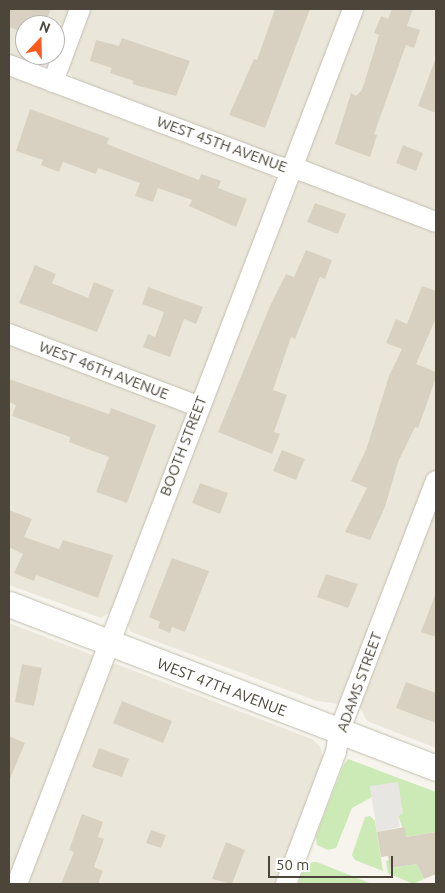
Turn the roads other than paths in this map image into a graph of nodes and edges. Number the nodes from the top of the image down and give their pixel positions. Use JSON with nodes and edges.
{"nodes":[{"id":1,"x":80,"y":9,"type":"edge"},
{"id":2,"x":353,"y":9,"type":"edge"},
{"id":3,"x":9,"y":65,"type":"edge"},
{"id":4,"x":53,"y":82,"type":"junction"},
{"id":5,"x":290,"y":170,"type":"junction"},
{"id":6,"x":436,"y":222,"type":"edge"},
{"id":7,"x":9,"y":334,"type":"edge"},
{"id":8,"x":198,"y":406,"type":"junction"},
{"id":9,"x":436,"y":481,"type":"edge"},
{"id":10,"x":9,"y":604,"type":"edge"},
{"id":11,"x":109,"y":643,"type":"junction"},
{"id":12,"x":340,"y":732,"type":"junction"},
{"id":13,"x":436,"y":768,"type":"edge"},
{"id":14,"x":17,"y":884,"type":"edge"},
{"id":15,"x":286,"y":884,"type":"edge"}],
"edges":[{"from":1,"to":4,"type":"street"},
{"from":2,"to":5,"type":"street","name":"BOOTH STREET"},
{"from":3,"to":4,"type":"street","name":"WEST 45TH AVENUE"},
{"from":4,"to":5,"type":"street","name":"WEST 45TH AVENUE"},
{"from":5,"to":6,"type":"street","name":"WEST 45TH AVENUE"},
{"from":5,"to":8,"type":"street","name":"BOOTH STREET"},
{"from":7,"to":8,"type":"street","name":"WEST 46TH AVENUE"},
{"from":8,"to":11,"type":"street","name":"BOOTH STREET"},
{"from":9,"to":12,"type":"street","name":"ADAMS STREET"},
{"from":10,"to":11,"type":"street","name":"WEST 47TH AVENUE"},
{"from":11,"to":12,"type":"street","name":"WEST 47TH AVENUE"},
{"from":11,"to":14,"type":"street","name":"BOOTH STREET"},
{"from":12,"to":13,"type":"street","name":"WEST 47TH AVENUE"},
{"from":12,"to":15,"type":"street","name":"ADAMS STREET"}]}
